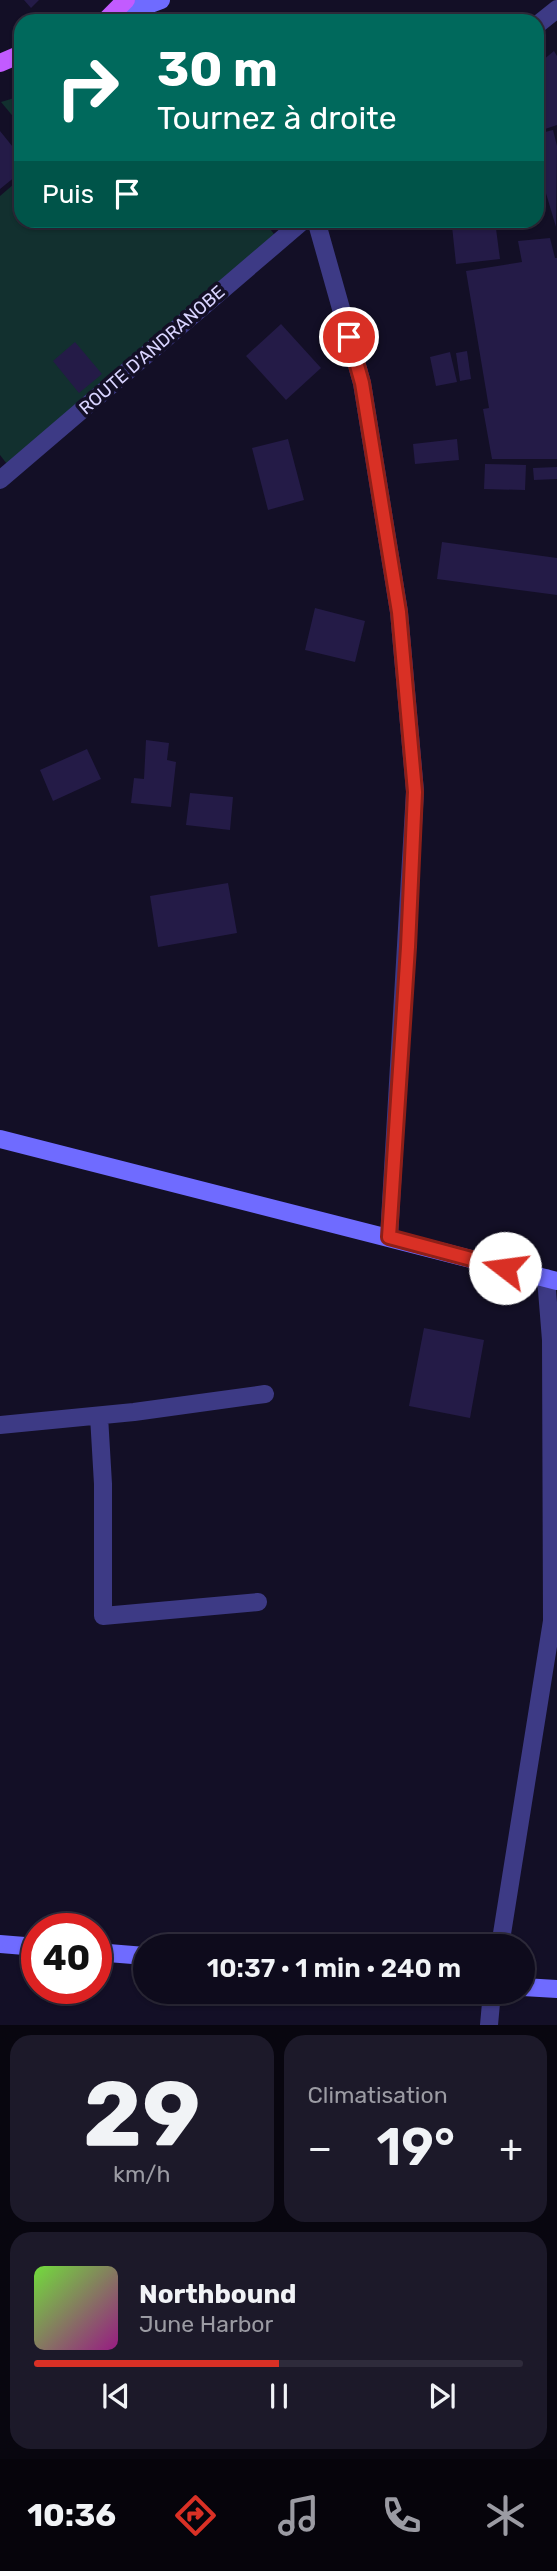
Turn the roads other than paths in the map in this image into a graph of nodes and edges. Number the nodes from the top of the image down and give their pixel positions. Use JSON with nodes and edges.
{"nodes":[{"id":1,"x":126,"y":0,"type":"edge"},
{"id":2,"x":161,"y":0,"type":"edge"},
{"id":3,"x":112,"y":14,"type":"edge"},
{"id":4,"x":122,"y":14,"type":"edge"},
{"id":5,"x":295,"y":228,"type":"edge"},
{"id":6,"x":318,"y":228,"type":"edge"},
{"id":7,"x":0,"y":480,"type":"edge"},
{"id":8,"x":0,"y":1139,"type":"edge"},
{"id":9,"x":389,"y":1237,"type":"junction"},
{"id":10,"x":551,"y":1280,"type":"edge"},
{"id":11,"x":265,"y":1394,"type":"dead end"},
{"id":12,"x":99,"y":1416,"type":"junction"},
{"id":13,"x":0,"y":1425,"type":"edge"},
{"id":14,"x":258,"y":1602,"type":"dead end"},
{"id":15,"x":502,"y":1934,"type":"edge"},
{"id":16,"x":0,"y":1944,"type":"edge"},
{"id":17,"x":21,"y":1946,"type":"edge"},
{"id":18,"x":112,"y":1953,"type":"edge"},
{"id":19,"x":133,"y":1955,"type":"edge"},
{"id":20,"x":535,"y":1988,"type":"edge"},
{"id":21,"x":557,"y":1989,"type":"edge"},
{"id":22,"x":491,"y":2004,"type":"edge"},
{"id":23,"x":489,"y":2025,"type":"edge"}],
"edges":[{"from":1,"to":3,"type":"main road"},
{"from":2,"to":4,"type":"street"},
{"from":5,"to":7,"type":"street","name":"ROUTE D'ANDRANOBE"},
{"from":6,"to":9,"type":"street"},
{"from":8,"to":9,"type":"street"},
{"from":9,"to":10,"type":"street"},
{"from":10,"to":15,"type":"street"},
{"from":11,"to":12,"type":"street"},
{"from":12,"to":13,"type":"street"},
{"from":12,"to":14,"type":"street"},
{"from":16,"to":17,"type":"street"},
{"from":18,"to":19,"type":"street"},
{"from":20,"to":21,"type":"street"},
{"from":22,"to":23,"type":"street"}]}
